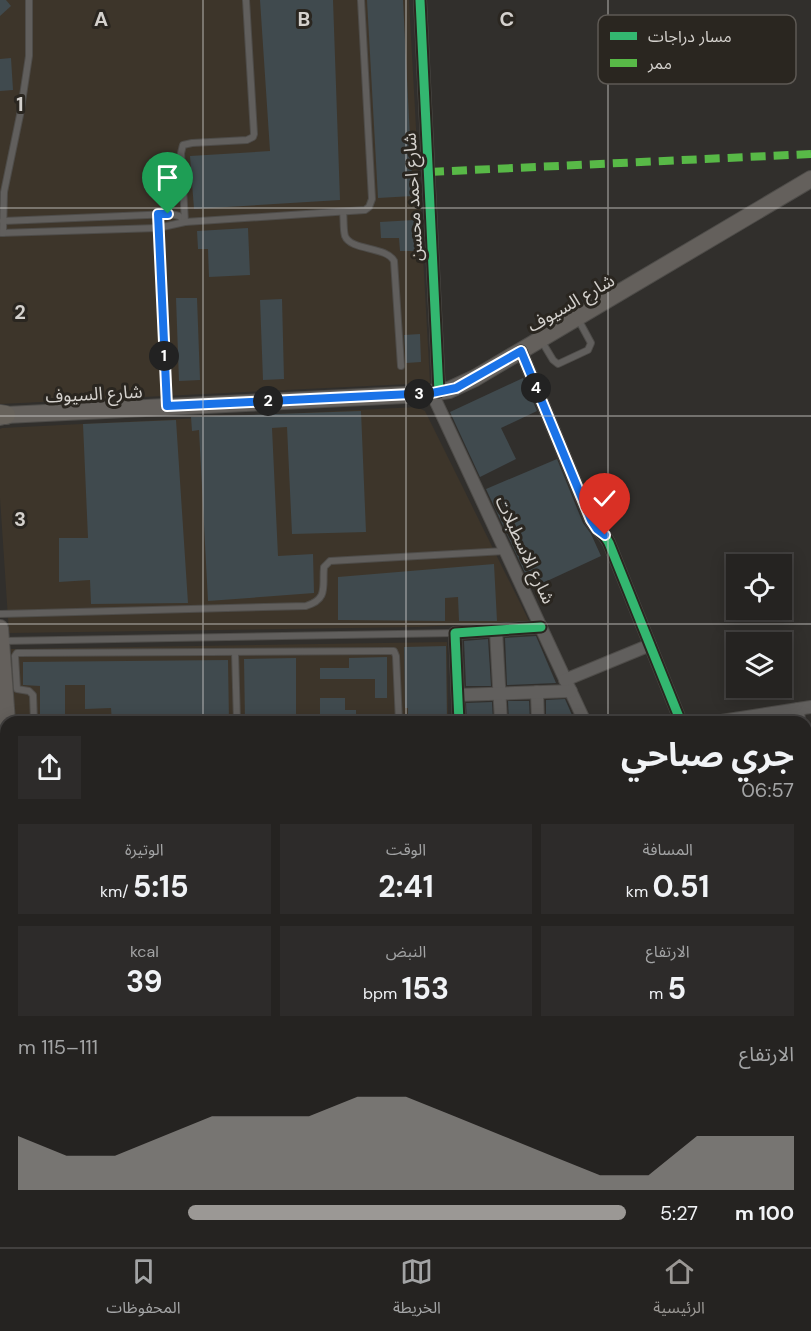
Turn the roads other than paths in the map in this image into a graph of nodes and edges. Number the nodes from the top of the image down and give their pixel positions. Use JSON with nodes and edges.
{"nodes":[{"id":1,"x":29,"y":0,"type":"edge"},
{"id":2,"x":246,"y":0,"type":"edge"},
{"id":3,"x":361,"y":0,"type":"edge"},
{"id":4,"x":420,"y":0,"type":"edge"},
{"id":5,"x":811,"y":179,"type":"edge"},
{"id":6,"x":343,"y":212,"type":"junction"},
{"id":7,"x":158,"y":214,"type":"junction"},
{"id":8,"x":3,"y":221,"type":"junction"},
{"id":9,"x":185,"y":222,"type":"junction"},
{"id":10,"x":158,"y":228,"type":"junction"},
{"id":11,"x":2,"y":232,"type":"edge"},
{"id":12,"x":578,"y":318,"type":"junction"},
{"id":13,"x":541,"y":340,"type":"junction"},
{"id":14,"x":521,"y":351,"type":"junction"},
{"id":15,"x":400,"y":366,"type":"dead end"},
{"id":16,"x":436,"y":393,"type":"junction"},
{"id":17,"x":167,"y":406,"type":"junction"},
{"id":18,"x":2,"y":415,"type":"edge"},
{"id":19,"x":505,"y":551,"type":"junction"},
{"id":20,"x":0,"y":614,"type":"edge"},
{"id":21,"x":541,"y":627,"type":"junction"},
{"id":22,"x":496,"y":631,"type":"junction"},
{"id":23,"x":455,"y":633,"type":"junction"},
{"id":24,"x":0,"y":635,"type":"edge"},
{"id":25,"x":650,"y":645,"type":"junction"},
{"id":26,"x":235,"y":652,"type":"junction"},
{"id":27,"x":568,"y":685,"type":"junction"},
{"id":28,"x":537,"y":692,"type":"junction"},
{"id":29,"x":499,"y":694,"type":"junction"},
{"id":30,"x":458,"y":695,"type":"junction"},
{"id":31,"x":803,"y":712,"type":"edge"},
{"id":32,"x":7,"y":716,"type":"edge"},
{"id":33,"x":34,"y":716,"type":"edge"},
{"id":34,"x":237,"y":716,"type":"edge"},
{"id":35,"x":399,"y":716,"type":"edge"},
{"id":36,"x":459,"y":716,"type":"edge"},
{"id":37,"x":501,"y":716,"type":"edge"},
{"id":38,"x":538,"y":716,"type":"edge"},
{"id":39,"x":582,"y":716,"type":"edge"},
{"id":40,"x":679,"y":716,"type":"edge"},
{"id":41,"x":775,"y":716,"type":"edge"}],
"edges":[{"from":1,"to":8,"type":"lane"},
{"from":2,"to":9,"type":"lane"},
{"from":3,"to":6,"type":"lane"},
{"from":4,"to":16,"type":"street","name":"شارع احمد محسن"},
{"from":5,"to":12,"type":"main road","name":"شارع السيوف"},
{"from":6,"to":9,"type":"lane"},
{"from":6,"to":15,"type":"lane"},
{"from":7,"to":8,"type":"lane"},
{"from":7,"to":9,"type":"lane"},
{"from":7,"to":10,"type":"lane"},
{"from":8,"to":11,"type":"lane"},
{"from":9,"to":10,"type":"lane"},
{"from":10,"to":11,"type":"lane"},
{"from":10,"to":17,"type":"lane"},
{"from":12,"to":13,"type":"main road","name":"شارع السيوف"},
{"from":12,"to":13,"type":"lane"},
{"from":13,"to":14,"type":"main road","name":"شارع السيوف"},
{"from":14,"to":16,"type":"main road","name":"شارع السيوف"},
{"from":14,"to":25,"type":"street"},
{"from":16,"to":17,"type":"main road","name":"شارع السيوف"},
{"from":16,"to":19,"type":"street","name":"شارع الاسطبلات"},
{"from":17,"to":18,"type":"main road","name":"شارع السيوف"},
{"from":19,"to":20,"type":"lane"},
{"from":19,"to":21,"type":"street","name":"شارع الاسطبلات"},
{"from":21,"to":22,"type":"street"},
{"from":21,"to":27,"type":"street","name":"شارع الاسطبلات"},
{"from":22,"to":23,"type":"street"},
{"from":22,"to":29,"type":"street"},
{"from":23,"to":24,"type":"lane"},
{"from":23,"to":30,"type":"street"},
{"from":24,"to":32,"type":"main road"},
{"from":25,"to":27,"type":"street"},
{"from":25,"to":40,"type":"street"},
{"from":26,"to":33,"type":"lane"},
{"from":26,"to":34,"type":"lane"},
{"from":26,"to":35,"type":"lane"},
{"from":27,"to":28,"type":"street"},
{"from":27,"to":39,"type":"street","name":"شارع الاسطبلات"},
{"from":28,"to":29,"type":"street"},
{"from":28,"to":38,"type":"street"},
{"from":29,"to":30,"type":"street"},
{"from":29,"to":37,"type":"street"},
{"from":30,"to":36,"type":"street"},
{"from":31,"to":41,"type":"street"}]}
